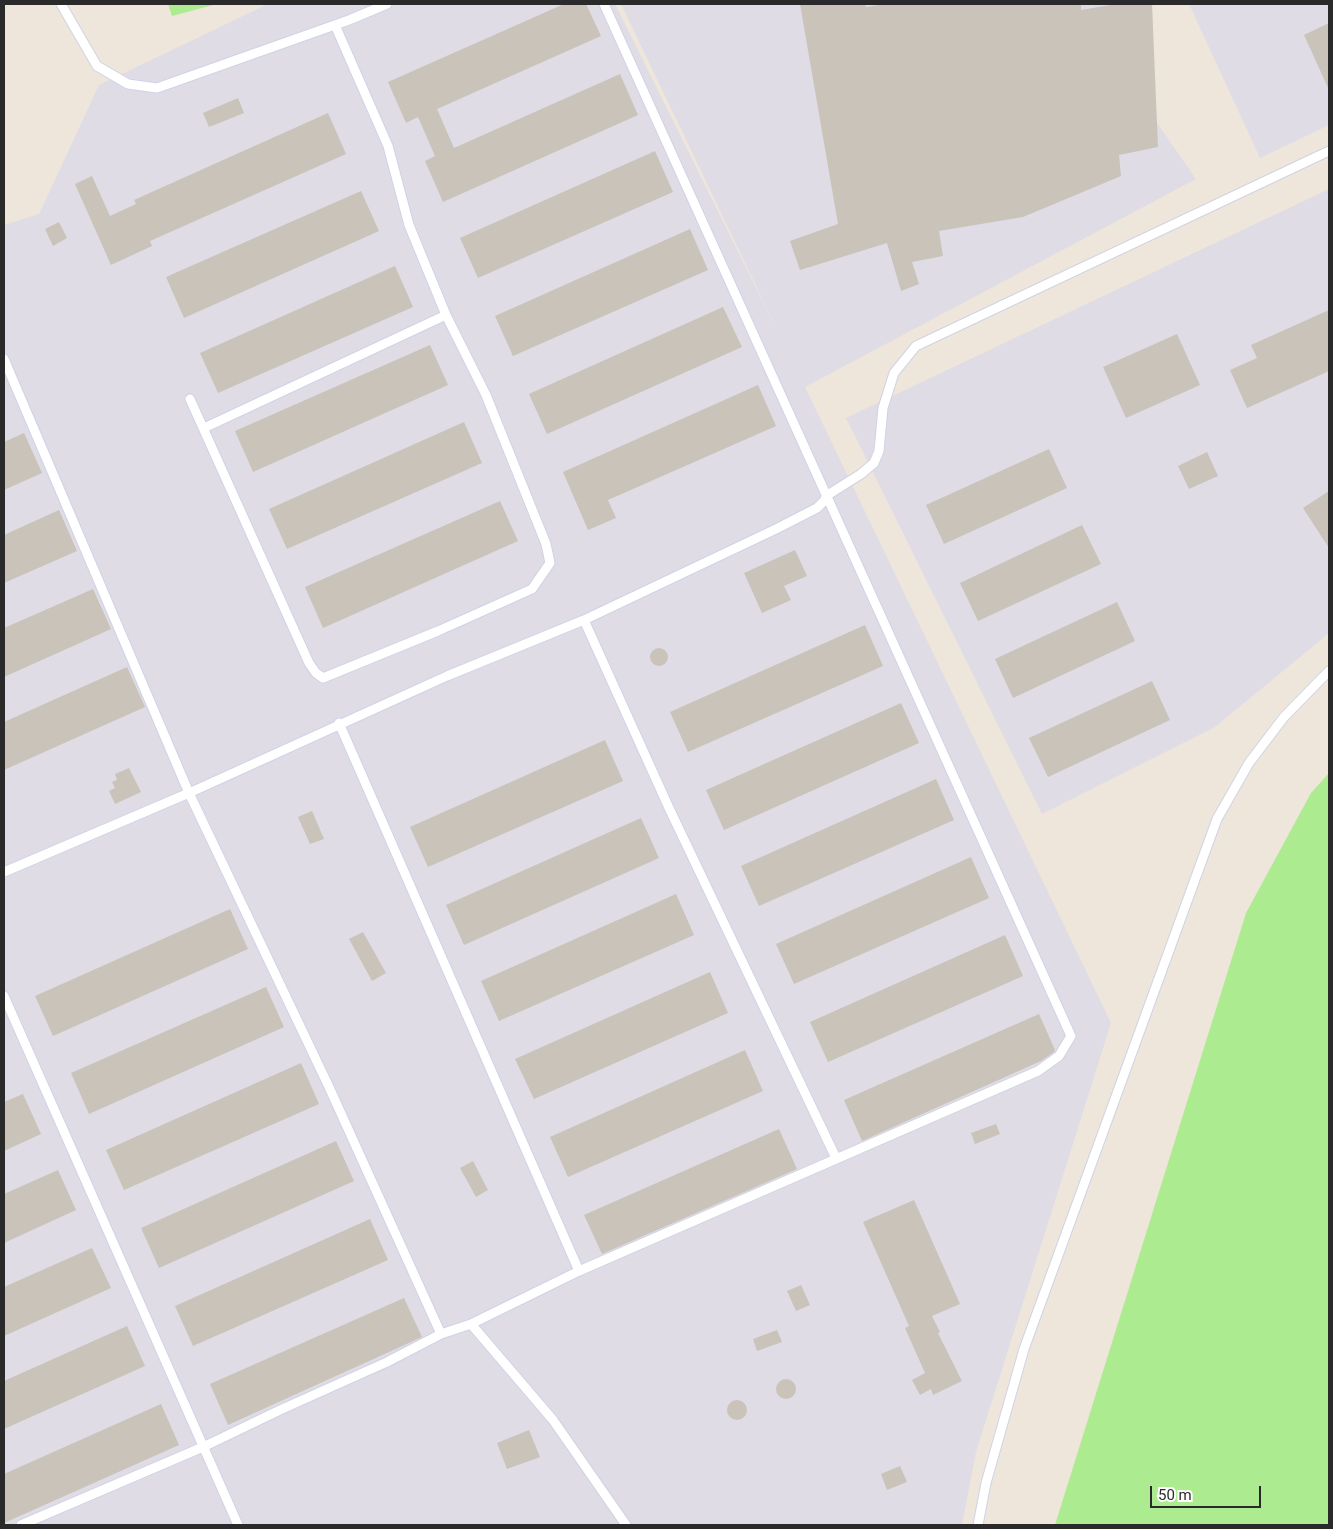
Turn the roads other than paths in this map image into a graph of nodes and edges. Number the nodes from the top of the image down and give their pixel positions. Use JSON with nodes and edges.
{"nodes":[{"id":1,"x":61,"y":4,"type":"edge"},
{"id":2,"x":387,"y":4,"type":"edge"},
{"id":3,"x":604,"y":4,"type":"edge"},
{"id":4,"x":336,"y":25,"type":"junction"},
{"id":5,"x":1329,"y":151,"type":"edge"},
{"id":6,"x":446,"y":315,"type":"junction"},
{"id":7,"x":4,"y":359,"type":"edge"},
{"id":8,"x":190,"y":398,"type":"dead end"},
{"id":9,"x":204,"y":428,"type":"junction"},
{"id":10,"x":826,"y":496,"type":"junction"},
{"id":11,"x":584,"y":620,"type":"junction"},
{"id":12,"x":1329,"y":671,"type":"edge"},
{"id":13,"x":339,"y":723,"type":"junction"},
{"id":14,"x":189,"y":793,"type":"junction"},
{"id":15,"x":4,"y":872,"type":"edge"},
{"id":16,"x":4,"y":996,"type":"edge"},
{"id":17,"x":836,"y":1158,"type":"junction"},
{"id":18,"x":579,"y":1271,"type":"junction"},
{"id":19,"x":471,"y":1324,"type":"junction"},
{"id":20,"x":441,"y":1334,"type":"junction"},
{"id":21,"x":203,"y":1447,"type":"junction"},
{"id":22,"x":21,"y":1525,"type":"edge"},
{"id":23,"x":238,"y":1525,"type":"edge"},
{"id":24,"x":626,"y":1525,"type":"edge"},
{"id":25,"x":978,"y":1525,"type":"edge"}],
"edges":[{"from":1,"to":4,"type":"lane"},
{"from":2,"to":4,"type":"lane"},
{"from":3,"to":10,"type":"lane"},
{"from":4,"to":6,"type":"lane"},
{"from":5,"to":10,"type":"lane"},
{"from":6,"to":9,"type":"lane"},
{"from":6,"to":9,"type":"lane"},
{"from":7,"to":14,"type":"lane"},
{"from":8,"to":9,"type":"lane"},
{"from":10,"to":11,"type":"lane"},
{"from":10,"to":17,"type":"lane"},
{"from":11,"to":13,"type":"lane"},
{"from":11,"to":17,"type":"lane"},
{"from":12,"to":25,"type":"lane"},
{"from":13,"to":14,"type":"lane"},
{"from":13,"to":18,"type":"lane"},
{"from":14,"to":15,"type":"lane"},
{"from":14,"to":20,"type":"lane"},
{"from":16,"to":21,"type":"lane"},
{"from":17,"to":18,"type":"lane"},
{"from":18,"to":19,"type":"lane"},
{"from":19,"to":20,"type":"lane"},
{"from":19,"to":24,"type":"lane"},
{"from":20,"to":21,"type":"lane"},
{"from":21,"to":22,"type":"lane"},
{"from":21,"to":23,"type":"lane"}]}
